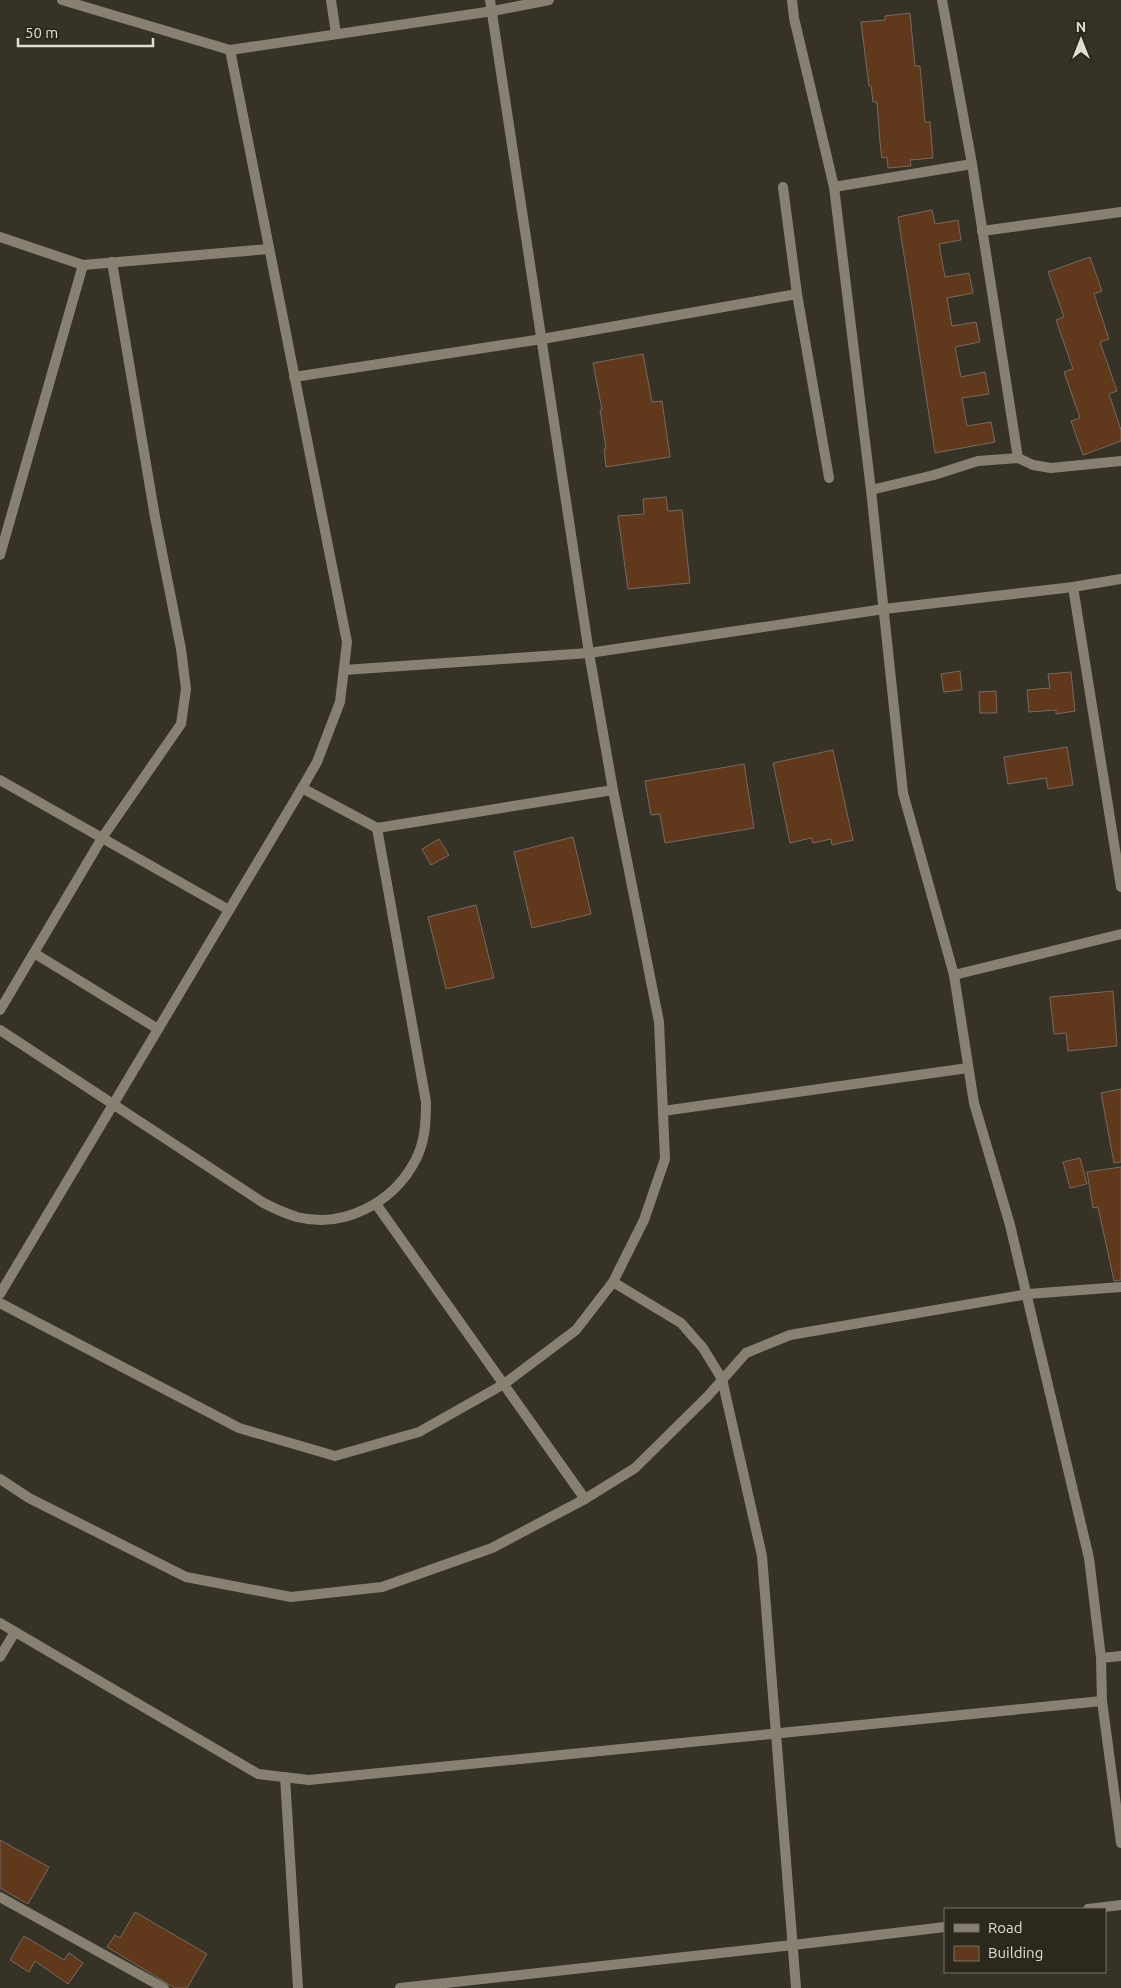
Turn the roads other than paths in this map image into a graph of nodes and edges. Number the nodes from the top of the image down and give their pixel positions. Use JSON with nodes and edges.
{"nodes":[{"id":1,"x":62,"y":0,"type":"edge"},
{"id":2,"x":331,"y":0,"type":"edge"},
{"id":3,"x":490,"y":0,"type":"edge"},
{"id":4,"x":549,"y":0,"type":"edge"},
{"id":5,"x":792,"y":0,"type":"edge"},
{"id":6,"x":942,"y":0,"type":"edge"},
{"id":7,"x":493,"y":11,"type":"junction"},
{"id":8,"x":336,"y":34,"type":"junction"},
{"id":9,"x":230,"y":50,"type":"junction"},
{"id":10,"x":972,"y":164,"type":"junction"},
{"id":11,"x":783,"y":187,"type":"dead end"},
{"id":12,"x":834,"y":187,"type":"junction"},
{"id":13,"x":1121,"y":212,"type":"edge"},
{"id":14,"x":982,"y":231,"type":"junction"},
{"id":15,"x":0,"y":237,"type":"edge"},
{"id":16,"x":269,"y":249,"type":"junction"},
{"id":17,"x":112,"y":262,"type":"junction"},
{"id":18,"x":83,"y":265,"type":"junction"},
{"id":19,"x":797,"y":294,"type":"junction"},
{"id":20,"x":542,"y":338,"type":"junction"},
{"id":21,"x":294,"y":377,"type":"junction"},
{"id":22,"x":1018,"y":458,"type":"junction"},
{"id":23,"x":1121,"y":460,"type":"edge"},
{"id":24,"x":829,"y":478,"type":"dead end"},
{"id":25,"x":871,"y":490,"type":"junction"},
{"id":26,"x":0,"y":555,"type":"edge"},
{"id":27,"x":1121,"y":579,"type":"edge"},
{"id":28,"x":1073,"y":587,"type":"junction"},
{"id":29,"x":884,"y":610,"type":"junction"},
{"id":30,"x":589,"y":653,"type":"junction"},
{"id":31,"x":344,"y":670,"type":"junction"},
{"id":32,"x":0,"y":780,"type":"edge"},
{"id":33,"x":302,"y":788,"type":"junction"},
{"id":34,"x":613,"y":790,"type":"junction"},
{"id":35,"x":377,"y":828,"type":"junction"},
{"id":36,"x":102,"y":838,"type":"junction"},
{"id":37,"x":1121,"y":888,"type":"edge"},
{"id":38,"x":229,"y":910,"type":"junction"},
{"id":39,"x":1121,"y":934,"type":"edge"},
{"id":40,"x":34,"y":953,"type":"junction"},
{"id":41,"x":954,"y":976,"type":"junction"},
{"id":42,"x":0,"y":1010,"type":"edge"},
{"id":43,"x":158,"y":1029,"type":"junction"},
{"id":44,"x":0,"y":1030,"type":"edge"},
{"id":45,"x":968,"y":1068,"type":"junction"},
{"id":46,"x":114,"y":1104,"type":"junction"},
{"id":47,"x":663,"y":1111,"type":"junction"},
{"id":48,"x":376,"y":1204,"type":"junction"},
{"id":49,"x":613,"y":1282,"type":"junction"},
{"id":50,"x":1121,"y":1287,"type":"edge"},
{"id":51,"x":0,"y":1294,"type":"edge"},
{"id":52,"x":1028,"y":1294,"type":"junction"},
{"id":53,"x":0,"y":1302,"type":"edge"},
{"id":54,"x":722,"y":1379,"type":"junction"},
{"id":55,"x":504,"y":1384,"type":"junction"},
{"id":56,"x":0,"y":1479,"type":"edge"},
{"id":57,"x":585,"y":1499,"type":"junction"},
{"id":58,"x":0,"y":1623,"type":"edge"},
{"id":59,"x":15,"y":1632,"type":"junction"},
{"id":60,"x":1121,"y":1656,"type":"edge"},
{"id":61,"x":0,"y":1658,"type":"edge"},
{"id":62,"x":1101,"y":1658,"type":"junction"},
{"id":63,"x":1102,"y":1701,"type":"junction"},
{"id":64,"x":776,"y":1734,"type":"junction"},
{"id":65,"x":285,"y":1777,"type":"junction"},
{"id":66,"x":1121,"y":1843,"type":"edge"},
{"id":67,"x":0,"y":1896,"type":"edge"},
{"id":68,"x":1121,"y":1905,"type":"edge"},
{"id":69,"x":1096,"y":1908,"type":"edge"},
{"id":70,"x":944,"y":1927,"type":"edge"},
{"id":71,"x":793,"y":1945,"type":"junction"},
{"id":72,"x":164,"y":1988,"type":"edge"},
{"id":73,"x":298,"y":1988,"type":"edge"},
{"id":74,"x":400,"y":1988,"type":"edge"},
{"id":75,"x":796,"y":1988,"type":"edge"}],
"edges":[{"from":1,"to":9,"type":"street"},
{"from":2,"to":8,"type":"street"},
{"from":3,"to":7,"type":"street"},
{"from":4,"to":7,"type":"street"},
{"from":5,"to":12,"type":"street"},
{"from":6,"to":10,"type":"street"},
{"from":7,"to":8,"type":"street"},
{"from":7,"to":20,"type":"street"},
{"from":8,"to":9,"type":"street"},
{"from":9,"to":16,"type":"street"},
{"from":10,"to":12,"type":"street"},
{"from":10,"to":14,"type":"street"},
{"from":11,"to":19,"type":"street"},
{"from":12,"to":25,"type":"street"},
{"from":13,"to":14,"type":"street"},
{"from":14,"to":22,"type":"street"},
{"from":15,"to":18,"type":"street"},
{"from":16,"to":17,"type":"street"},
{"from":16,"to":21,"type":"street"},
{"from":17,"to":18,"type":"street"},
{"from":17,"to":36,"type":"street"},
{"from":18,"to":26,"type":"street"},
{"from":19,"to":20,"type":"street"},
{"from":19,"to":24,"type":"street"},
{"from":20,"to":21,"type":"street"},
{"from":20,"to":30,"type":"street"},
{"from":21,"to":31,"type":"street"},
{"from":22,"to":23,"type":"street"},
{"from":22,"to":25,"type":"street"},
{"from":25,"to":29,"type":"street"},
{"from":27,"to":28,"type":"street"},
{"from":28,"to":29,"type":"street"},
{"from":28,"to":37,"type":"street"},
{"from":29,"to":30,"type":"street"},
{"from":29,"to":41,"type":"street"},
{"from":30,"to":31,"type":"street"},
{"from":30,"to":34,"type":"street"},
{"from":31,"to":33,"type":"street"},
{"from":32,"to":36,"type":"street"},
{"from":33,"to":35,"type":"street"},
{"from":33,"to":38,"type":"street"},
{"from":34,"to":35,"type":"street"},
{"from":34,"to":47,"type":"street"},
{"from":35,"to":48,"type":"street"},
{"from":36,"to":38,"type":"street"},
{"from":36,"to":40,"type":"street"},
{"from":38,"to":43,"type":"street"},
{"from":39,"to":41,"type":"street"},
{"from":40,"to":42,"type":"street"},
{"from":40,"to":43,"type":"street"},
{"from":41,"to":45,"type":"street"},
{"from":43,"to":46,"type":"street"},
{"from":44,"to":46,"type":"street"},
{"from":45,"to":47,"type":"street"},
{"from":45,"to":52,"type":"street"},
{"from":46,"to":48,"type":"street"},
{"from":46,"to":51,"type":"street"},
{"from":47,"to":49,"type":"street"},
{"from":48,"to":55,"type":"street"},
{"from":49,"to":54,"type":"street"},
{"from":49,"to":55,"type":"street"},
{"from":50,"to":52,"type":"street"},
{"from":52,"to":54,"type":"street"},
{"from":52,"to":62,"type":"street"},
{"from":53,"to":55,"type":"street"},
{"from":54,"to":57,"type":"street"},
{"from":54,"to":64,"type":"street"},
{"from":55,"to":57,"type":"street"},
{"from":56,"to":57,"type":"street"},
{"from":58,"to":59,"type":"street"},
{"from":59,"to":61,"type":"street"},
{"from":59,"to":65,"type":"street"},
{"from":60,"to":62,"type":"street"},
{"from":62,"to":63,"type":"street"},
{"from":63,"to":64,"type":"street"},
{"from":63,"to":66,"type":"street"},
{"from":64,"to":65,"type":"street"},
{"from":64,"to":71,"type":"street"},
{"from":65,"to":73,"type":"street"},
{"from":67,"to":72,"type":"street"},
{"from":68,"to":69,"type":"street"},
{"from":70,"to":71,"type":"street"},
{"from":71,"to":74,"type":"street"},
{"from":71,"to":75,"type":"street"}]}
